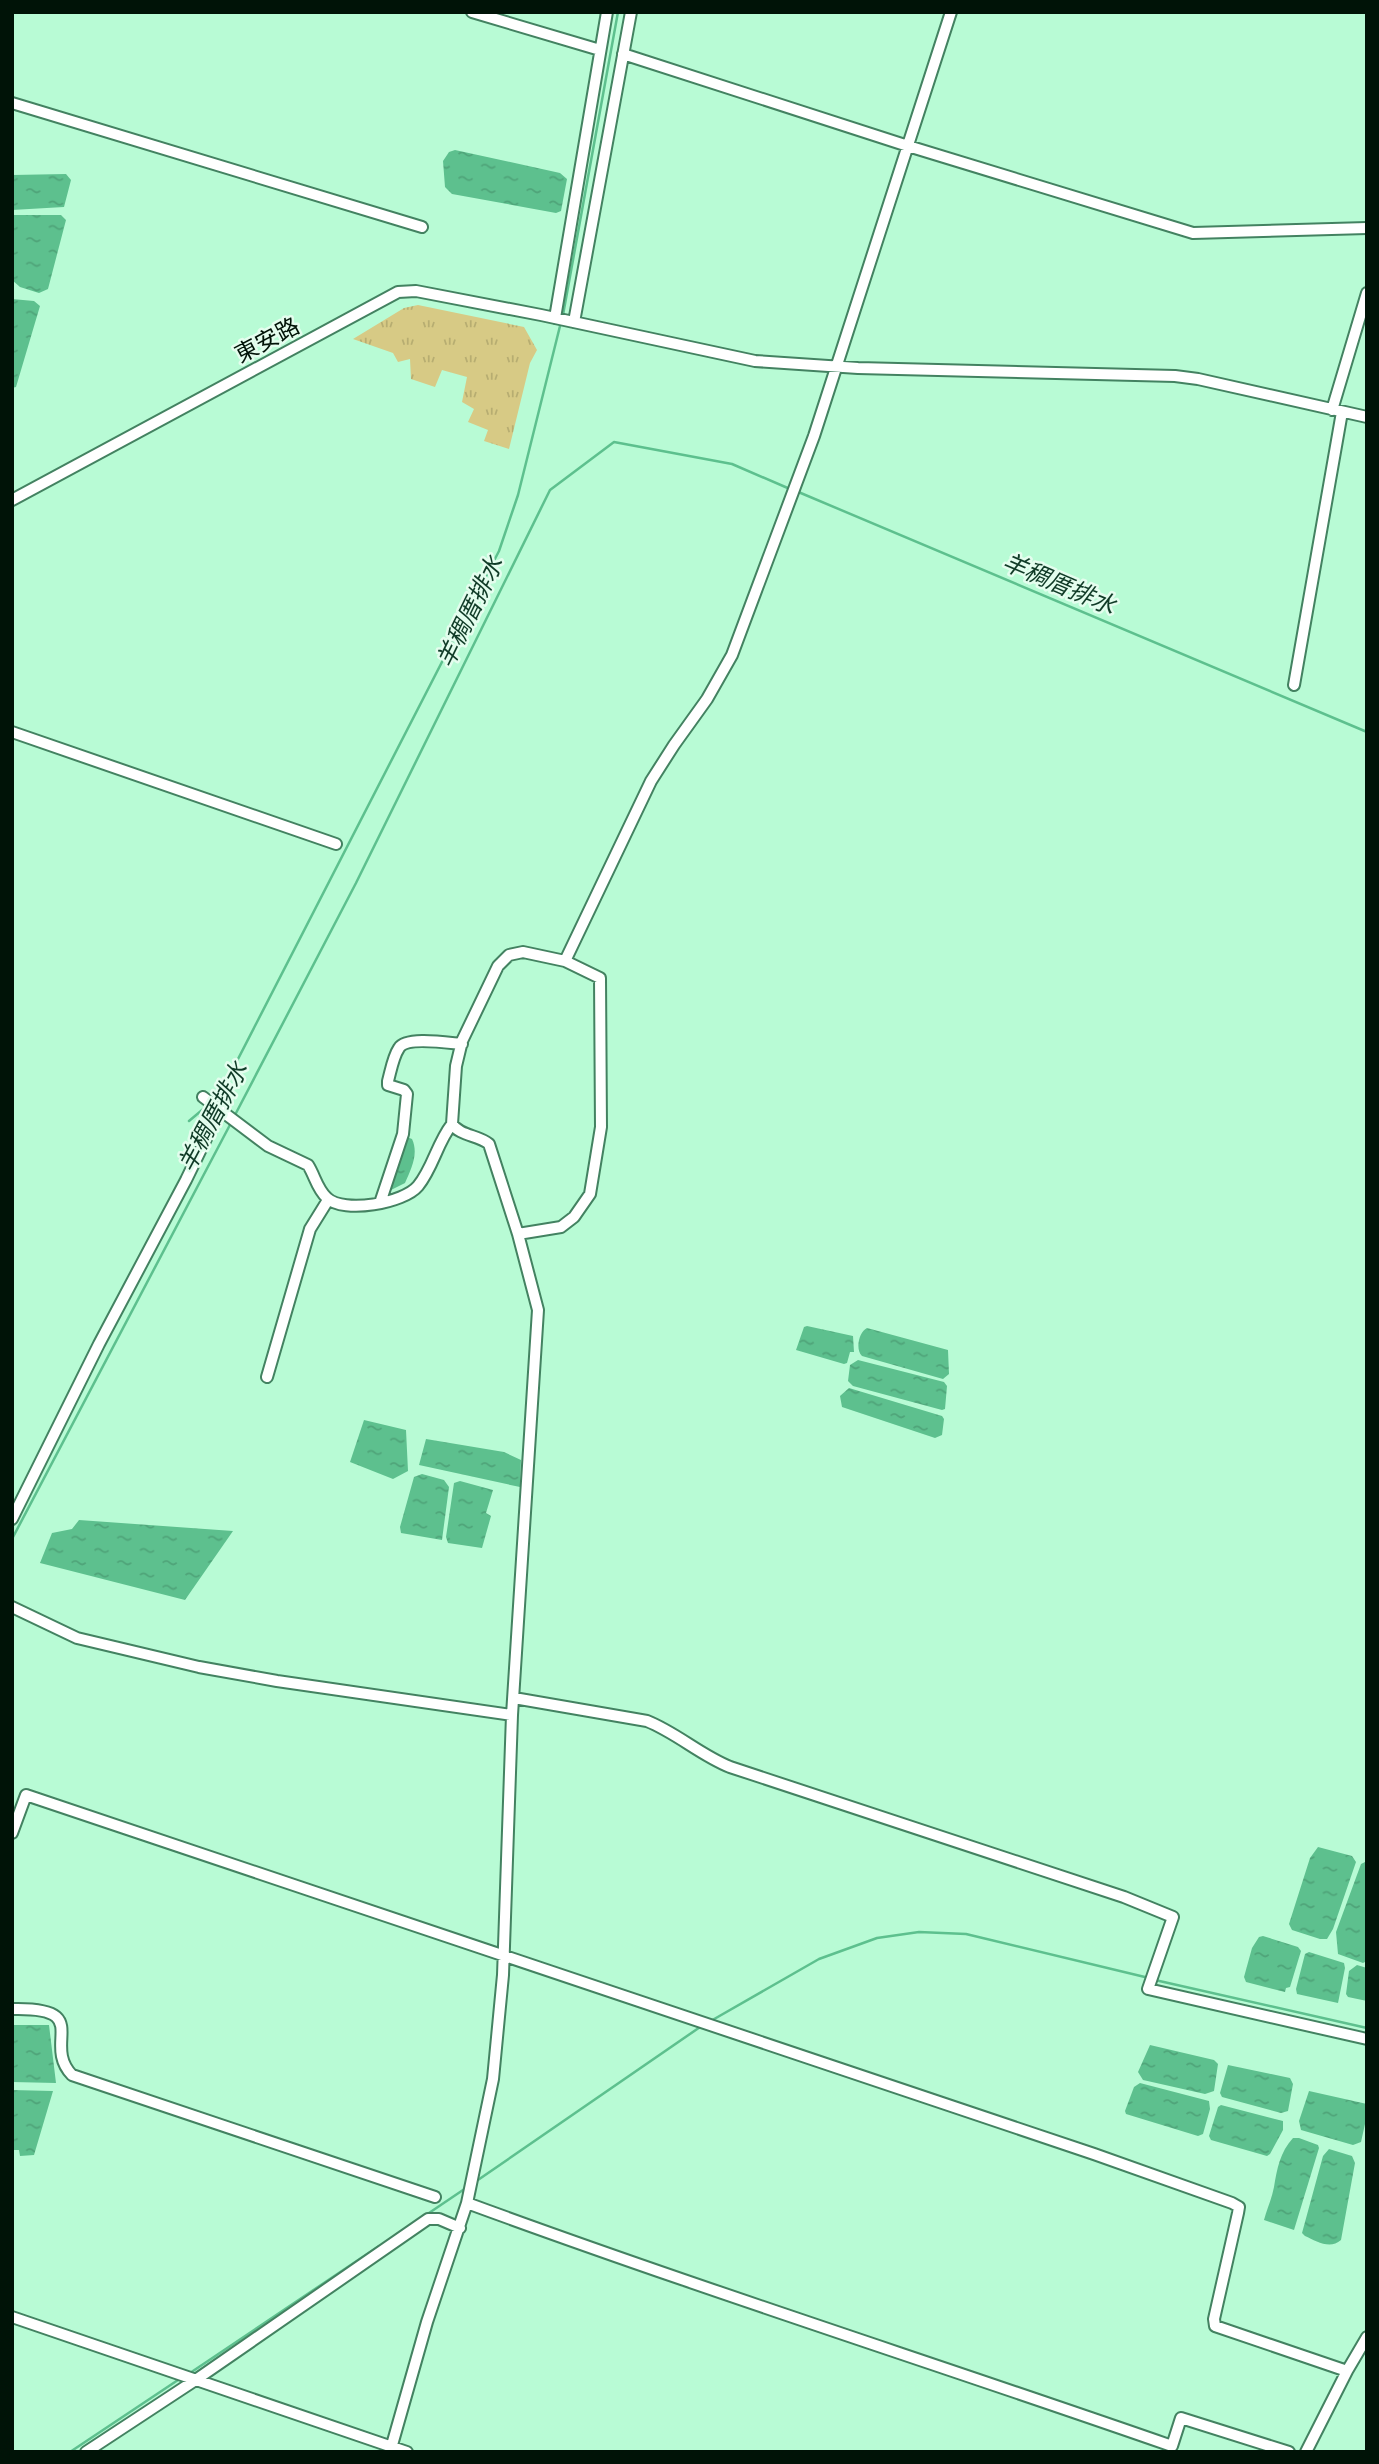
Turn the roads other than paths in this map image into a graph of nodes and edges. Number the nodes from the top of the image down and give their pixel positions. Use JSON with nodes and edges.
{"nodes":[{"id":1,"x":471,"y":12,"type":"edge"},
{"id":2,"x":607,"y":12,"type":"edge"},
{"id":3,"x":631,"y":12,"type":"edge"},
{"id":4,"x":951,"y":12,"type":"edge"},
{"id":5,"x":600,"y":50,"type":"junction"},
{"id":6,"x":623,"y":54,"type":"junction"},
{"id":7,"x":12,"y":103,"type":"edge"},
{"id":8,"x":908,"y":146,"type":"junction"},
{"id":9,"x":422,"y":227,"type":"dead end"},
{"id":10,"x":1367,"y":228,"type":"edge"},
{"id":11,"x":1367,"y":293,"type":"edge"},
{"id":12,"x":564,"y":320,"type":"junction"},
{"id":13,"x":835,"y":365,"type":"junction"},
{"id":14,"x":1337,"y":411,"type":"junction"},
{"id":15,"x":1367,"y":417,"type":"edge"},
{"id":16,"x":12,"y":500,"type":"edge"},
{"id":17,"x":1294,"y":685,"type":"dead end"},
{"id":18,"x":12,"y":732,"type":"edge"},
{"id":19,"x":336,"y":844,"type":"dead end"},
{"id":20,"x":565,"y":961,"type":"junction"},
{"id":21,"x":462,"y":1044,"type":"junction"},
{"id":22,"x":203,"y":1097,"type":"dead end"},
{"id":23,"x":220,"y":1110,"type":"junction"},
{"id":24,"x":452,"y":1124,"type":"junction"},
{"id":25,"x":328,"y":1200,"type":"junction"},
{"id":26,"x":380,"y":1203,"type":"junction"},
{"id":27,"x":518,"y":1234,"type":"junction"},
{"id":28,"x":267,"y":1377,"type":"dead end"},
{"id":29,"x":12,"y":1519,"type":"edge"},
{"id":30,"x":12,"y":1607,"type":"edge"},
{"id":31,"x":514,"y":1698,"type":"junction"},
{"id":32,"x":512,"y":1715,"type":"junction"},
{"id":33,"x":12,"y":1833,"type":"edge"},
{"id":34,"x":504,"y":1956,"type":"junction"},
{"id":35,"x":12,"y":2009,"type":"edge"},
{"id":36,"x":1367,"y":2039,"type":"edge"},
{"id":37,"x":435,"y":2196,"type":"dead end"},
{"id":38,"x":468,"y":2199,"type":"junction"},
{"id":39,"x":460,"y":2228,"type":"junction"},
{"id":40,"x":12,"y":2317,"type":"edge"},
{"id":41,"x":1367,"y":2337,"type":"edge"},
{"id":42,"x":1347,"y":2371,"type":"junction"},
{"id":43,"x":190,"y":2377,"type":"junction"},
{"id":44,"x":391,"y":2449,"type":"edge"},
{"id":45,"x":86,"y":2452,"type":"edge"},
{"id":46,"x":407,"y":2452,"type":"edge"},
{"id":47,"x":1289,"y":2452,"type":"edge"},
{"id":48,"x":1306,"y":2452,"type":"edge"}],
"edges":[{"from":1,"to":5,"type":"street"},
{"from":2,"to":5,"type":"street"},
{"from":3,"to":6,"type":"street"},
{"from":4,"to":8,"type":"street"},
{"from":5,"to":12,"type":"street"},
{"from":6,"to":8,"type":"street"},
{"from":6,"to":12,"type":"street"},
{"from":7,"to":9,"type":"street"},
{"from":8,"to":10,"type":"street"},
{"from":8,"to":13,"type":"street"},
{"from":11,"to":14,"type":"street"},
{"from":12,"to":13,"type":"street","name":"東安路"},
{"from":12,"to":16,"type":"street","name":"東安路"},
{"from":13,"to":14,"type":"street","name":"東安路"},
{"from":13,"to":20,"type":"street"},
{"from":14,"to":15,"type":"street","name":"東安路"},
{"from":14,"to":17,"type":"street"},
{"from":18,"to":19,"type":"street"},
{"from":20,"to":21,"type":"street"},
{"from":20,"to":27,"type":"street"},
{"from":21,"to":24,"type":"street"},
{"from":21,"to":26,"type":"street"},
{"from":22,"to":23,"type":"street"},
{"from":23,"to":25,"type":"street"},
{"from":23,"to":29,"type":"street"},
{"from":24,"to":26,"type":"street"},
{"from":24,"to":27,"type":"street"},
{"from":25,"to":26,"type":"street"},
{"from":25,"to":28,"type":"street"},
{"from":27,"to":31,"type":"street"},
{"from":30,"to":32,"type":"street"},
{"from":31,"to":32,"type":"street"},
{"from":31,"to":36,"type":"street"},
{"from":32,"to":34,"type":"street"},
{"from":33,"to":34,"type":"street"},
{"from":34,"to":38,"type":"street"},
{"from":34,"to":42,"type":"street"},
{"from":35,"to":37,"type":"street"},
{"from":38,"to":39,"type":"street"},
{"from":38,"to":47,"type":"street"},
{"from":39,"to":43,"type":"street"},
{"from":39,"to":44,"type":"street"},
{"from":40,"to":43,"type":"street"},
{"from":41,"to":42,"type":"street"},
{"from":42,"to":48,"type":"street"},
{"from":43,"to":44,"type":"street"},
{"from":43,"to":45,"type":"street"},
{"from":44,"to":46,"type":"street"}]}
